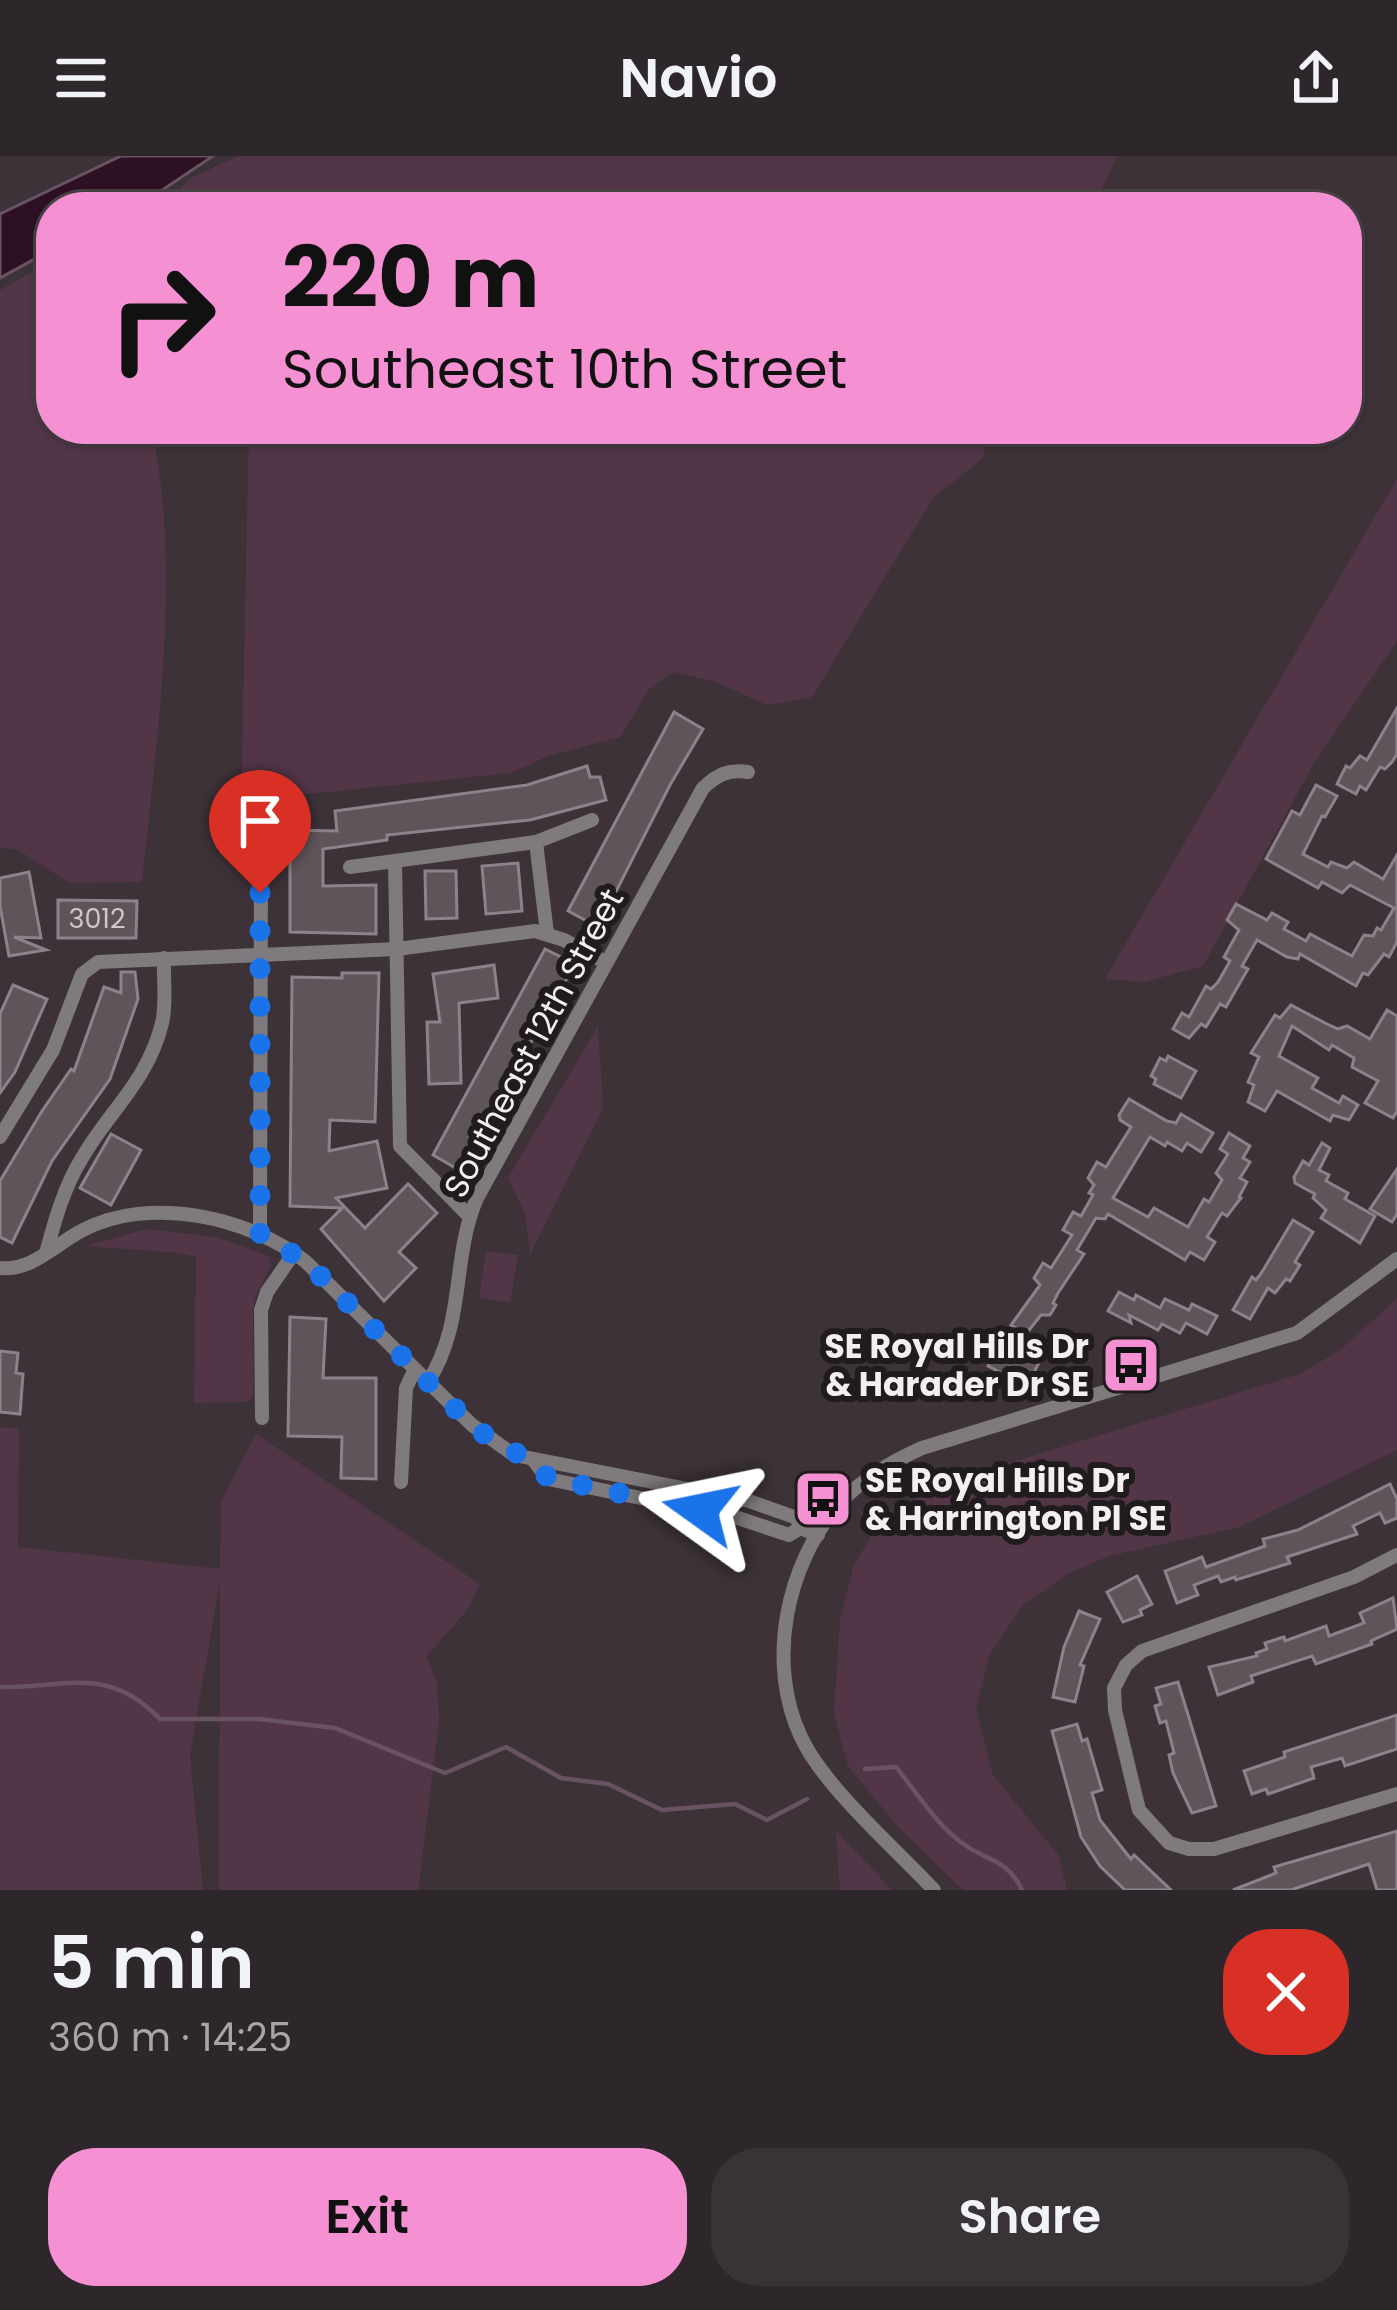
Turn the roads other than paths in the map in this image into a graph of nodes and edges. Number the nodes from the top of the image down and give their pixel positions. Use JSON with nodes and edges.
{"nodes":[{"id":1,"x":748,"y":772,"type":"dead end"},
{"id":2,"x":592,"y":820,"type":"dead end"},
{"id":3,"x":536,"y":842,"type":"junction"},
{"id":4,"x":261,"y":850,"type":"dead end"},
{"id":5,"x":395,"y":861,"type":"junction"},
{"id":6,"x":350,"y":867,"type":"dead end"},
{"id":7,"x":547,"y":933,"type":"junction"},
{"id":8,"x":397,"y":949,"type":"junction"},
{"id":9,"x":260,"y":955,"type":"junction"},
{"id":10,"x":164,"y":958,"type":"junction"},
{"id":11,"x":605,"y":962,"type":"junction"},
{"id":12,"x":0,"y":1137,"type":"edge"},
{"id":13,"x":470,"y":1216,"type":"junction"},
{"id":14,"x":260,"y":1235,"type":"junction"},
{"id":15,"x":46,"y":1253,"type":"junction"},
{"id":16,"x":294,"y":1253,"type":"junction"},
{"id":17,"x":1397,"y":1259,"type":"edge"},
{"id":18,"x":0,"y":1268,"type":"edge"},
{"id":19,"x":415,"y":1369,"type":"junction"},
{"id":20,"x":428,"y":1382,"type":"junction"},
{"id":21,"x":262,"y":1418,"type":"dead end"},
{"id":22,"x":401,"y":1482,"type":"dead end"},
{"id":23,"x":818,"y":1535,"type":"junction"},
{"id":24,"x":1397,"y":1555,"type":"edge"},
{"id":25,"x":1397,"y":1794,"type":"edge"},
{"id":26,"x":934,"y":1890,"type":"edge"}],
"edges":[{"from":1,"to":11,"type":"street","name":"Southeast 12th Street"},
{"from":2,"to":3,"type":"street"},
{"from":3,"to":5,"type":"street"},
{"from":3,"to":7,"type":"street"},
{"from":4,"to":9,"type":"street"},
{"from":5,"to":6,"type":"street"},
{"from":5,"to":8,"type":"street"},
{"from":7,"to":8,"type":"street"},
{"from":7,"to":11,"type":"street"},
{"from":8,"to":9,"type":"street"},
{"from":8,"to":13,"type":"street"},
{"from":9,"to":10,"type":"street"},
{"from":9,"to":14,"type":"street"},
{"from":10,"to":12,"type":"street"},
{"from":10,"to":15,"type":"street"},
{"from":11,"to":13,"type":"street","name":"Southeast 12th Street"},
{"from":13,"to":20,"type":"street","name":"Southeast 12th Street"},
{"from":14,"to":15,"type":"street"},
{"from":14,"to":16,"type":"street"},
{"from":15,"to":18,"type":"street"},
{"from":16,"to":19,"type":"street"},
{"from":16,"to":21,"type":"street"},
{"from":17,"to":23,"type":"street"},
{"from":19,"to":20,"type":"street"},
{"from":19,"to":22,"type":"street"},
{"from":20,"to":23,"type":"street"},
{"from":23,"to":26,"type":"street"},
{"from":24,"to":25,"type":"street"}]}
